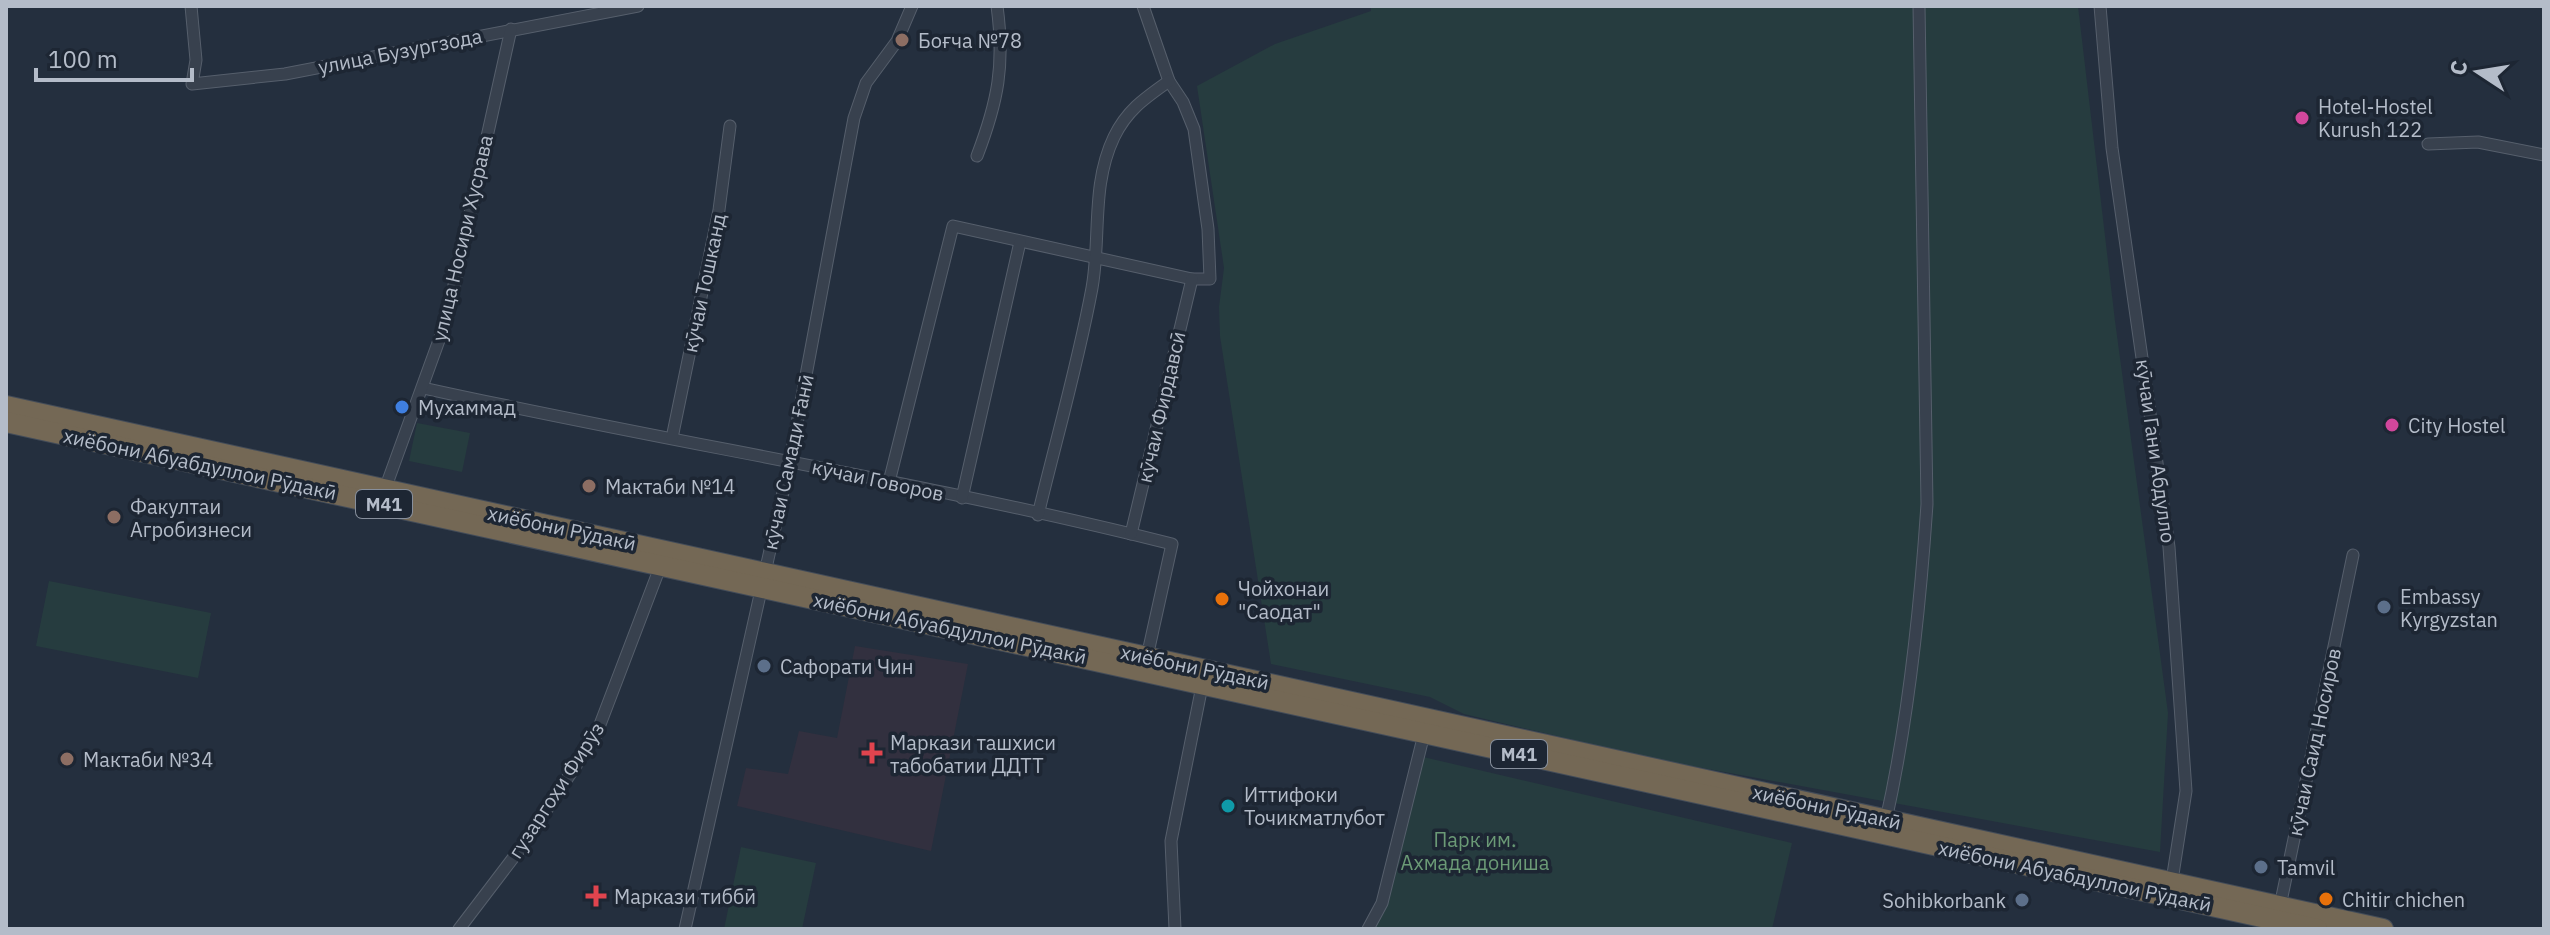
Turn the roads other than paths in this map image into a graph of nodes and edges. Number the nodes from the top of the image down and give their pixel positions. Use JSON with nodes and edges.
{"nodes":[{"id":1,"x":191,"y":6,"type":"edge"},
{"id":2,"x":638,"y":6,"type":"edge"},
{"id":3,"x":912,"y":6,"type":"edge"},
{"id":4,"x":997,"y":6,"type":"edge"},
{"id":5,"x":1143,"y":6,"type":"edge"},
{"id":6,"x":1919,"y":6,"type":"edge"},
{"id":7,"x":2100,"y":6,"type":"edge"},
{"id":8,"x":511,"y":29,"type":"junction"},
{"id":9,"x":1169,"y":81,"type":"junction"},
{"id":10,"x":730,"y":126,"type":"dead end"},
{"id":11,"x":2428,"y":144,"type":"dead end"},
{"id":12,"x":2544,"y":155,"type":"edge"},
{"id":13,"x":977,"y":156,"type":"dead end"},
{"id":14,"x":1020,"y":242,"type":"junction"},
{"id":15,"x":1096,"y":258,"type":"junction"},
{"id":16,"x":1192,"y":279,"type":"junction"},
{"id":17,"x":423,"y":388,"type":"junction"},
{"id":18,"x":6,"y":406,"type":"edge"},
{"id":19,"x":6,"y":422,"type":"edge"},
{"id":20,"x":672,"y":438,"type":"junction"},
{"id":21,"x":790,"y":461,"type":"junction"},
{"id":22,"x":258,"y":468,"type":"junction"},
{"id":23,"x":889,"y":482,"type":"junction"},
{"id":24,"x":385,"y":489,"type":"junction"},
{"id":25,"x":355,"y":490,"type":"junction"},
{"id":26,"x":962,"y":498,"type":"junction"},
{"id":27,"x":1038,"y":515,"type":"junction"},
{"id":28,"x":1131,"y":534,"type":"junction"},
{"id":29,"x":2353,"y":555,"type":"dead end"},
{"id":30,"x":663,"y":557,"type":"junction"},
{"id":31,"x":763,"y":579,"type":"junction"},
{"id":32,"x":970,"y":625,"type":"junction"},
{"id":33,"x":1147,"y":657,"type":"junction"},
{"id":34,"x":1204,"y":677,"type":"junction"},
{"id":35,"x":1426,"y":726,"type":"junction"},
{"id":36,"x":1800,"y":809,"type":"junction"},
{"id":37,"x":1886,"y":820,"type":"junction"},
{"id":38,"x":1983,"y":848,"type":"junction"},
{"id":39,"x":2170,"y":889,"type":"junction"},
{"id":40,"x":2277,"y":919,"type":"edge"},
{"id":41,"x":2312,"y":925,"type":"edge"},
{"id":42,"x":459,"y":929,"type":"edge"},
{"id":43,"x":685,"y":929,"type":"edge"},
{"id":44,"x":1175,"y":929,"type":"edge"},
{"id":45,"x":1368,"y":929,"type":"edge"},
{"id":46,"x":2383,"y":929,"type":"edge"}],
"edges":[{"from":1,"to":8,"type":"street","name":"улица Бузургзода"},
{"from":2,"to":8,"type":"street","name":"улица Бузургзода"},
{"from":3,"to":21,"type":"street","name":"кӯчаи Самади Ғанӣ"},
{"from":4,"to":13,"type":"street"},
{"from":5,"to":9,"type":"street"},
{"from":6,"to":37,"type":"street"},
{"from":7,"to":39,"type":"street","name":"кӯчаи Гани Абдулло"},
{"from":8,"to":17,"type":"street","name":"улица Носири Хусрава"},
{"from":9,"to":15,"type":"street"},
{"from":9,"to":16,"type":"street"},
{"from":10,"to":20,"type":"street","name":"кӯчаи Тошканд"},
{"from":11,"to":12,"type":"street"},
{"from":14,"to":15,"type":"street"},
{"from":14,"to":23,"type":"street"},
{"from":14,"to":26,"type":"street"},
{"from":15,"to":16,"type":"street"},
{"from":15,"to":27,"type":"street"},
{"from":16,"to":28,"type":"street","name":"кӯчаи Фирдавсӣ"},
{"from":17,"to":20,"type":"street","name":"кӯчаи Говоров"},
{"from":17,"to":24,"type":"street","name":"улица Носири Хусрава"},
{"from":18,"to":22,"type":"highway"},
{"from":19,"to":22,"type":"highway","name":"хиёбони Абуабдуллои Рӯдакӣ","number":"M41"},
{"from":20,"to":21,"type":"street","name":"кӯчаи Говоров"},
{"from":21,"to":23,"type":"street","name":"кӯчаи Говоров"},
{"from":21,"to":31,"type":"street","name":"кӯчаи Самади Ғанӣ"},
{"from":22,"to":25,"type":"highway","name":"хиёбони Абуабдуллои Рӯдакӣ","number":"M41"},
{"from":23,"to":26,"type":"street","name":"кӯчаи Говоров"},
{"from":24,"to":25,"type":"highway","name":"хиёбони Рӯдакӣ"},
{"from":24,"to":30,"type":"highway","name":"хиёбони Рӯдакӣ"},
{"from":25,"to":30,"type":"highway","name":"хиёбони Абуабдуллои Рӯдакӣ","number":"M41"},
{"from":26,"to":27,"type":"street","name":"кӯчаи Говоров"},
{"from":27,"to":28,"type":"street","name":"кӯчаи Говоров"},
{"from":28,"to":33,"type":"street","name":"кӯчаи Говоров"},
{"from":29,"to":40,"type":"street","name":"кӯчаи Саид Носиров"},
{"from":30,"to":31,"type":"highway","name":"хиёбони Абуабдуллои Рӯдакӣ","number":"M41"},
{"from":30,"to":42,"type":"street","name":"гузаргоҳи Фирӯз"},
{"from":31,"to":32,"type":"highway","name":"хиёбони Абуабдуллои Рӯдакӣ","number":"M41"},
{"from":31,"to":43,"type":"street","name":"кӯчаи Самади Ғанӣ"},
{"from":32,"to":33,"type":"highway","name":"хиёбони Рӯдакӣ"},
{"from":32,"to":34,"type":"highway","name":"хиёбони Абуабдуллои Рӯдакӣ","number":"M41"},
{"from":33,"to":34,"type":"highway","name":"хиёбони Рӯдакӣ"},
{"from":34,"to":35,"type":"highway","name":"хиёбони Рӯдакӣ"},
{"from":34,"to":44,"type":"street"},
{"from":35,"to":36,"type":"highway","name":"хиёбони Рӯдакӣ"},
{"from":35,"to":45,"type":"street"},
{"from":36,"to":37,"type":"highway","name":"хиёбони Рӯдакӣ"},
{"from":36,"to":38,"type":"highway","name":"хиёбони Абуабдуллои Рӯдакӣ"},
{"from":37,"to":38,"type":"highway","name":"хиёбони Рӯдакӣ"},
{"from":38,"to":39,"type":"highway","name":"хиёбони Рӯдакӣ"},
{"from":39,"to":40,"type":"highway","name":"хиёбони Рӯдакӣ"},
{"from":40,"to":41,"type":"highway","name":"хиёбони Рӯдакӣ"},
{"from":41,"to":46,"type":"highway","name":"хиёбони Рӯдакӣ"}]}
